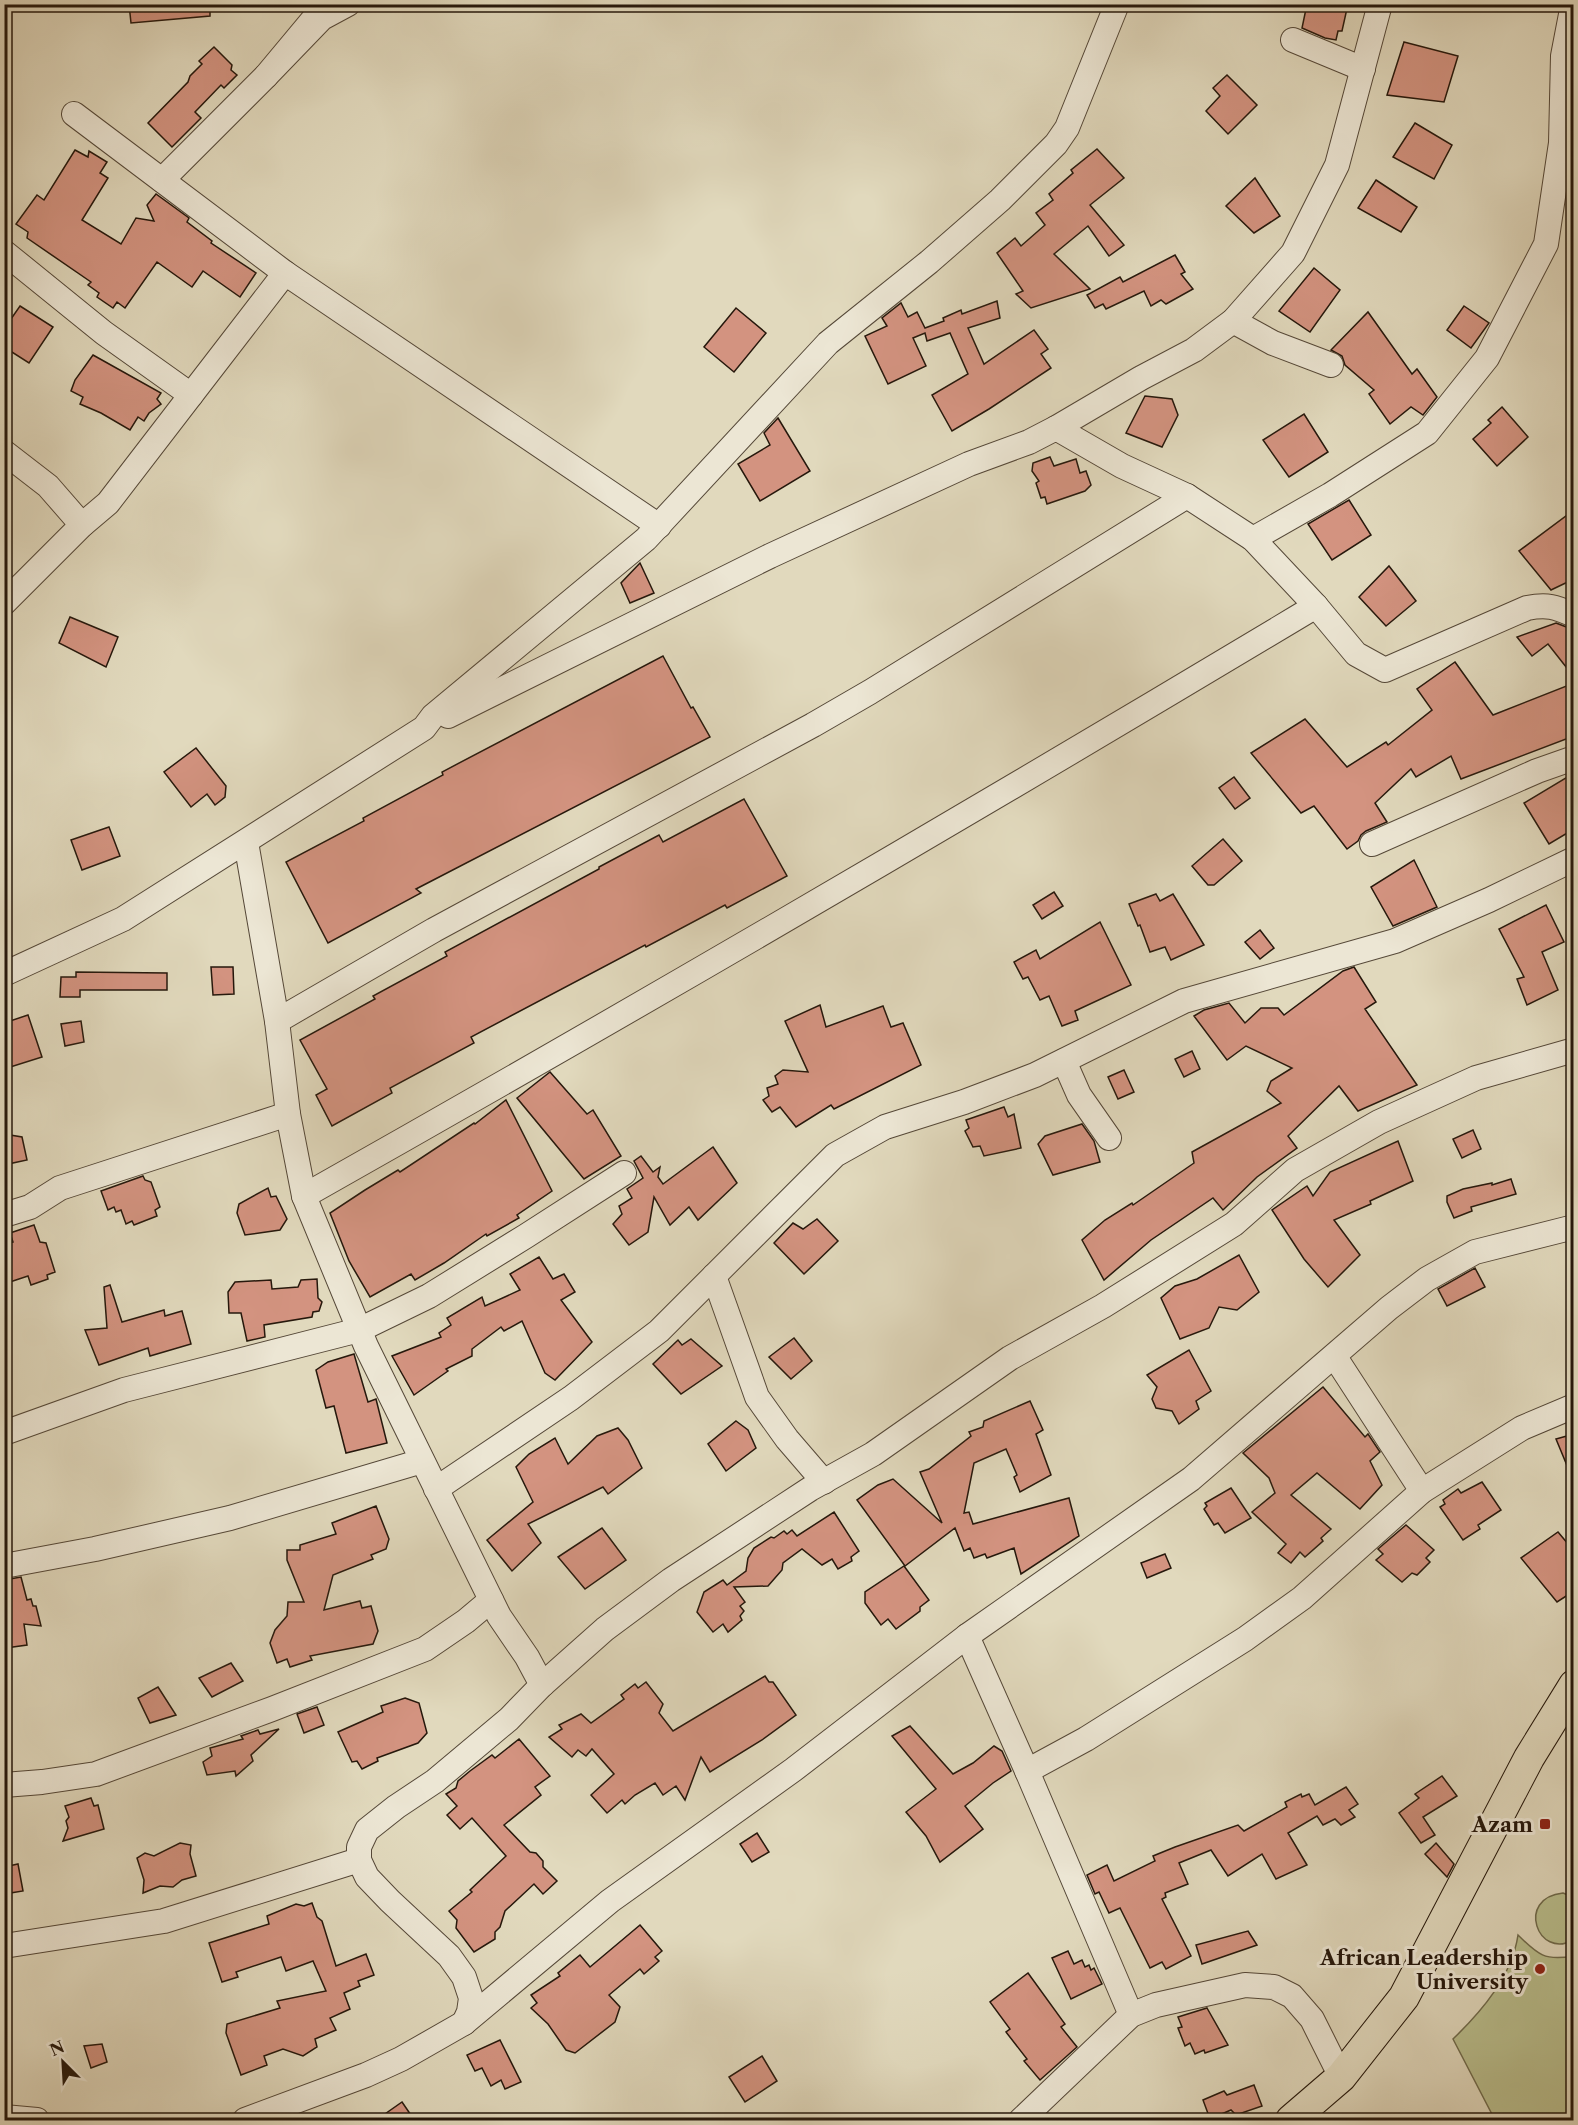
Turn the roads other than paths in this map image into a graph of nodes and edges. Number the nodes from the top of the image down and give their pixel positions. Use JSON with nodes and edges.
{"nodes":[{"id":1,"x":326,"y":4,"type":"edge"},
{"id":2,"x":348,"y":4,"type":"edge"},
{"id":3,"x":1117,"y":4,"type":"edge"},
{"id":4,"x":1380,"y":4,"type":"edge"},
{"id":5,"x":1573,"y":4,"type":"edge"},
{"id":6,"x":1293,"y":40,"type":"dead end"},
{"id":7,"x":1363,"y":69,"type":"junction"},
{"id":8,"x":266,"y":76,"type":"junction"},
{"id":9,"x":74,"y":114,"type":"dead end"},
{"id":10,"x":162,"y":180,"type":"junction"},
{"id":11,"x":4,"y":252,"type":"edge"},
{"id":12,"x":285,"y":273,"type":"junction"},
{"id":13,"x":1233,"y":321,"type":"junction"},
{"id":14,"x":1331,"y":365,"type":"dead end"},
{"id":15,"x":191,"y":395,"type":"junction"},
{"id":16,"x":1056,"y":428,"type":"junction"},
{"id":17,"x":4,"y":453,"type":"edge"},
{"id":18,"x":1187,"y":496,"type":"junction"},
{"id":19,"x":82,"y":525,"type":"junction"},
{"id":20,"x":658,"y":526,"type":"junction"},
{"id":21,"x":1253,"y":539,"type":"junction"},
{"id":22,"x":4,"y":603,"type":"edge"},
{"id":23,"x":1316,"y":606,"type":"junction"},
{"id":24,"x":1574,"y":615,"type":"edge"},
{"id":25,"x":424,"y":728,"type":"junction"},
{"id":26,"x":1574,"y":759,"type":"edge"},
{"id":27,"x":246,"y":842,"type":"junction"},
{"id":28,"x":1372,"y":844,"type":"dead end"},
{"id":29,"x":1574,"y":859,"type":"edge"},
{"id":30,"x":4,"y":974,"type":"edge"},
{"id":31,"x":277,"y":1022,"type":"junction"},
{"id":32,"x":1574,"y":1050,"type":"edge"},
{"id":33,"x":1064,"y":1061,"type":"junction"},
{"id":34,"x":288,"y":1114,"type":"junction"},
{"id":35,"x":1109,"y":1138,"type":"dead end"},
{"id":36,"x":624,"y":1173,"type":"dead end"},
{"id":37,"x":304,"y":1196,"type":"junction"},
{"id":38,"x":4,"y":1215,"type":"edge"},
{"id":39,"x":1574,"y":1227,"type":"edge"},
{"id":40,"x":714,"y":1276,"type":"junction"},
{"id":41,"x":359,"y":1330,"type":"junction"},
{"id":42,"x":1335,"y":1357,"type":"junction"},
{"id":43,"x":1574,"y":1406,"type":"edge"},
{"id":44,"x":4,"y":1433,"type":"edge"},
{"id":45,"x":422,"y":1461,"type":"junction"},
{"id":46,"x":824,"y":1482,"type":"junction"},
{"id":47,"x":436,"y":1489,"type":"junction"},
{"id":48,"x":1422,"y":1491,"type":"junction"},
{"id":49,"x":4,"y":1566,"type":"edge"},
{"id":50,"x":491,"y":1600,"type":"junction"},
{"id":51,"x":967,"y":1636,"type":"junction"},
{"id":52,"x":542,"y":1685,"type":"junction"},
{"id":53,"x":1574,"y":1685,"type":"edge"},
{"id":54,"x":1027,"y":1771,"type":"junction"},
{"id":55,"x":4,"y":1785,"type":"edge"},
{"id":56,"x":359,"y":1860,"type":"junction"},
{"id":57,"x":4,"y":1946,"type":"edge"},
{"id":58,"x":1131,"y":2014,"type":"junction"},
{"id":59,"x":464,"y":2023,"type":"junction"},
{"id":60,"x":1341,"y":2077,"type":"junction"},
{"id":61,"x":4,"y":2117,"type":"edge"},
{"id":62,"x":37,"y":2121,"type":"edge"},
{"id":63,"x":244,"y":2121,"type":"edge"},
{"id":64,"x":1022,"y":2121,"type":"edge"},
{"id":65,"x":1291,"y":2121,"type":"edge"}],
"edges":[{"from":1,"to":8,"type":"street"},
{"from":2,"to":8,"type":"street"},
{"from":3,"to":20,"type":"street"},
{"from":4,"to":7,"type":"street"},
{"from":5,"to":21,"type":"street"},
{"from":6,"to":7,"type":"street"},
{"from":7,"to":13,"type":"street"},
{"from":8,"to":10,"type":"street"},
{"from":9,"to":10,"type":"street"},
{"from":10,"to":12,"type":"street"},
{"from":11,"to":15,"type":"street"},
{"from":12,"to":15,"type":"street"},
{"from":12,"to":20,"type":"street"},
{"from":13,"to":14,"type":"street"},
{"from":13,"to":16,"type":"street"},
{"from":15,"to":19,"type":"street"},
{"from":16,"to":18,"type":"street"},
{"from":16,"to":25,"type":"street"},
{"from":17,"to":19,"type":"street"},
{"from":18,"to":21,"type":"street"},
{"from":18,"to":31,"type":"street"},
{"from":19,"to":22,"type":"street"},
{"from":20,"to":25,"type":"street"},
{"from":21,"to":23,"type":"street"},
{"from":23,"to":24,"type":"street"},
{"from":23,"to":37,"type":"street"},
{"from":25,"to":27,"type":"street"},
{"from":26,"to":28,"type":"street"},
{"from":27,"to":30,"type":"street"},
{"from":27,"to":31,"type":"street"},
{"from":29,"to":33,"type":"street"},
{"from":31,"to":34,"type":"street"},
{"from":32,"to":46,"type":"street"},
{"from":33,"to":35,"type":"street"},
{"from":33,"to":40,"type":"street"},
{"from":34,"to":37,"type":"street"},
{"from":34,"to":38,"type":"street"},
{"from":36,"to":41,"type":"street"},
{"from":37,"to":41,"type":"street"},
{"from":39,"to":42,"type":"street"},
{"from":40,"to":46,"type":"street"},
{"from":40,"to":47,"type":"street"},
{"from":41,"to":44,"type":"street"},
{"from":41,"to":45,"type":"street"},
{"from":42,"to":48,"type":"street"},
{"from":42,"to":51,"type":"street"},
{"from":43,"to":48,"type":"street"},
{"from":45,"to":47,"type":"street"},
{"from":45,"to":49,"type":"street"},
{"from":46,"to":52,"type":"street"},
{"from":47,"to":50,"type":"street"},
{"from":48,"to":54,"type":"street"},
{"from":50,"to":52,"type":"street"},
{"from":50,"to":55,"type":"street"},
{"from":51,"to":54,"type":"street"},
{"from":51,"to":59,"type":"street"},
{"from":52,"to":56,"type":"street"},
{"from":53,"to":60,"type":"main road"},
{"from":54,"to":58,"type":"street"},
{"from":56,"to":57,"type":"street"},
{"from":56,"to":59,"type":"street"},
{"from":58,"to":60,"type":"street"},
{"from":58,"to":64,"type":"street"},
{"from":59,"to":63,"type":"street"},
{"from":60,"to":65,"type":"main road"},
{"from":61,"to":62,"type":"street"}]}
